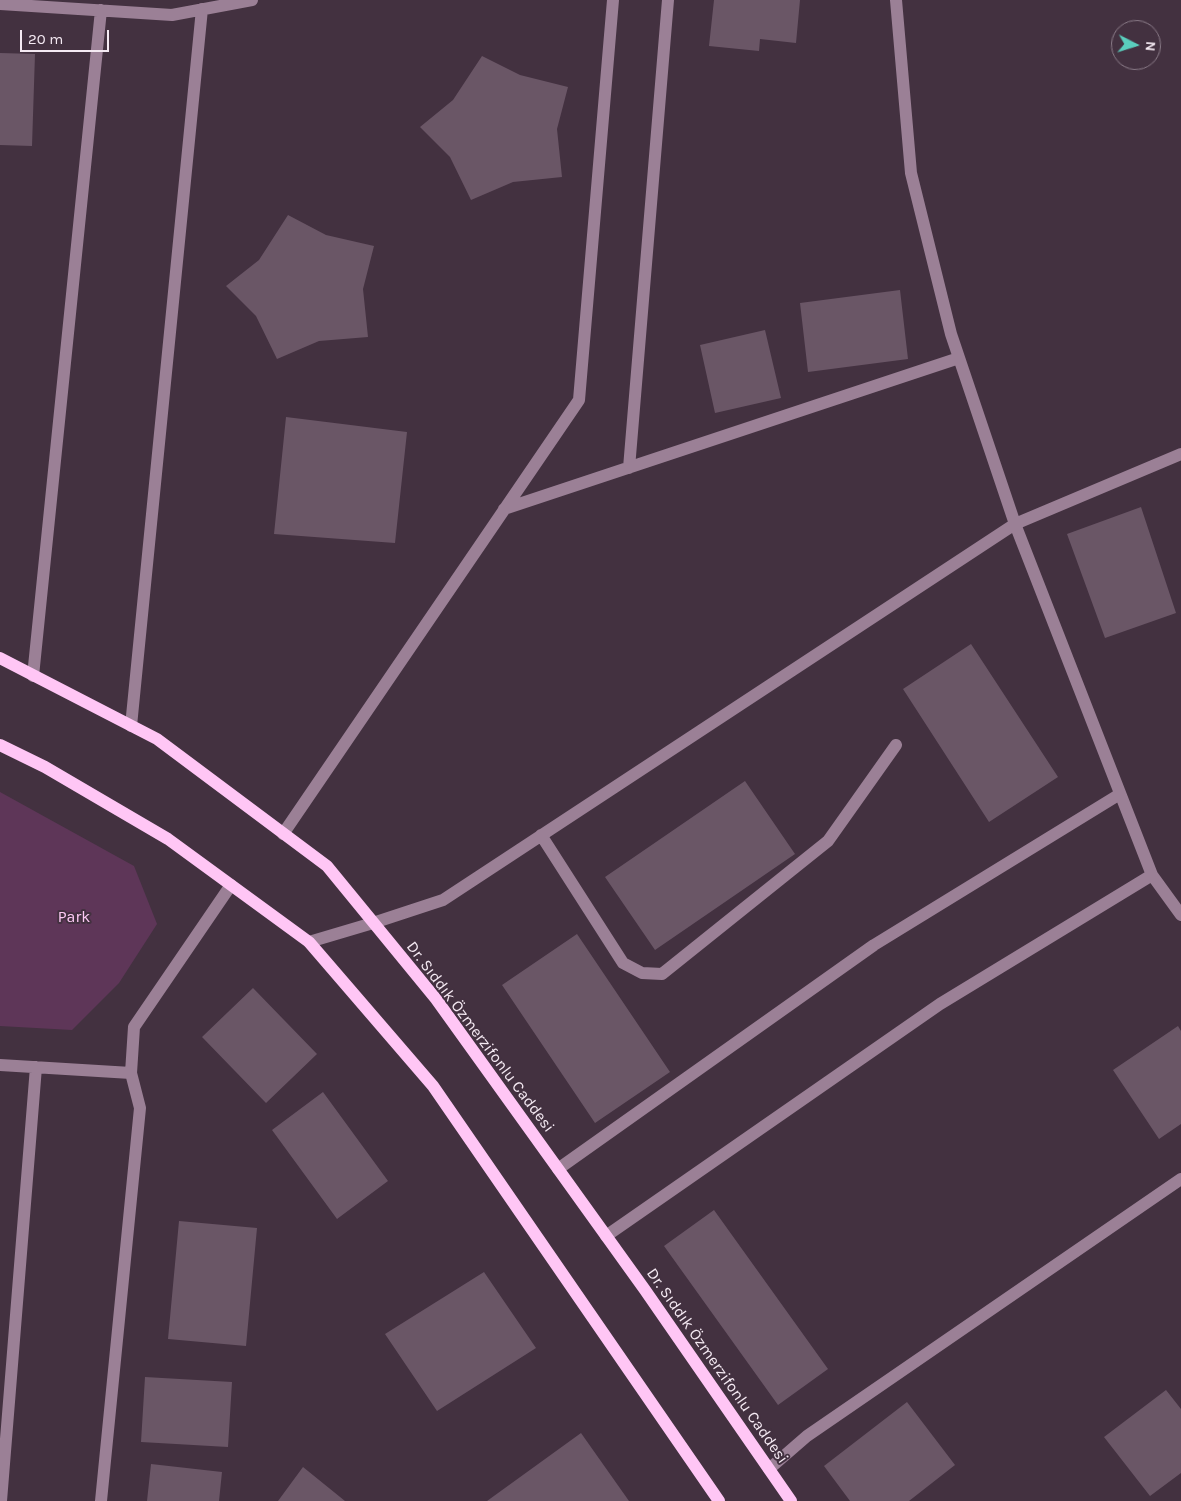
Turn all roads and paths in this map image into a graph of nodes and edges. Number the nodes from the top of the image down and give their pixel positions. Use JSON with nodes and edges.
{"nodes":[{"id":1,"x":252,"y":0,"type":"edge"},
{"id":2,"x":613,"y":0,"type":"edge"},
{"id":3,"x":668,"y":0,"type":"edge"},
{"id":4,"x":896,"y":0,"type":"edge"},
{"id":5,"x":0,"y":4,"type":"edge"},
{"id":6,"x":101,"y":10,"type":"junction"},
{"id":7,"x":202,"y":10,"type":"junction"},
{"id":8,"x":959,"y":358,"type":"junction"},
{"id":9,"x":1181,"y":454,"type":"edge"},
{"id":10,"x":629,"y":468,"type":"junction"},
{"id":11,"x":504,"y":509,"type":"junction"},
{"id":12,"x":1015,"y":524,"type":"junction"},
{"id":13,"x":0,"y":658,"type":"edge"},
{"id":14,"x":33,"y":676,"type":"junction"},
{"id":15,"x":131,"y":726,"type":"junction"},
{"id":16,"x":0,"y":745,"type":"edge"},
{"id":17,"x":896,"y":745,"type":"dead end"},
{"id":18,"x":1120,"y":794,"type":"junction"},
{"id":19,"x":283,"y":834,"type":"junction"},
{"id":20,"x":541,"y":835,"type":"junction"},
{"id":21,"x":1152,"y":875,"type":"junction"},
{"id":22,"x":231,"y":885,"type":"junction"},
{"id":23,"x":1181,"y":914,"type":"edge"},
{"id":24,"x":373,"y":924,"type":"junction"},
{"id":25,"x":309,"y":942,"type":"junction"},
{"id":26,"x":0,"y":1065,"type":"edge"},
{"id":27,"x":36,"y":1067,"type":"junction"},
{"id":28,"x":131,"y":1073,"type":"junction"},
{"id":29,"x":558,"y":1168,"type":"junction"},
{"id":30,"x":1181,"y":1179,"type":"edge"},
{"id":31,"x":606,"y":1236,"type":"junction"},
{"id":32,"x":768,"y":1469,"type":"junction"},
{"id":33,"x":2,"y":1501,"type":"edge"},
{"id":34,"x":101,"y":1501,"type":"edge"},
{"id":35,"x":719,"y":1501,"type":"edge"},
{"id":36,"x":791,"y":1501,"type":"edge"}],
"edges":[{"from":1,"to":7,"type":"street"},
{"from":2,"to":11,"type":"street"},
{"from":3,"to":10,"type":"street"},
{"from":4,"to":8,"type":"street"},
{"from":5,"to":6,"type":"street"},
{"from":6,"to":7,"type":"street"},
{"from":6,"to":14,"type":"street"},
{"from":7,"to":15,"type":"street"},
{"from":8,"to":10,"type":"street"},
{"from":8,"to":12,"type":"street"},
{"from":9,"to":12,"type":"street"},
{"from":10,"to":11,"type":"street"},
{"from":11,"to":19,"type":"street"},
{"from":12,"to":18,"type":"street"},
{"from":12,"to":20,"type":"street"},
{"from":13,"to":14,"type":"main road","name":"Dr. Sıddık Özmerzifonlu Caddesi"},
{"from":14,"to":15,"type":"main road","name":"Dr. Sıddık Özmerzifonlu Caddesi"},
{"from":15,"to":19,"type":"main road","name":"Dr. Sıddık Özmerzifonlu Caddesi"},
{"from":16,"to":22,"type":"main road"},
{"from":17,"to":20,"type":"street"},
{"from":18,"to":21,"type":"street"},
{"from":18,"to":29,"type":"street"},
{"from":19,"to":24,"type":"main road","name":"Dr. Sıddık Özmerzifonlu Caddesi"},
{"from":20,"to":24,"type":"street"},
{"from":21,"to":23,"type":"street"},
{"from":21,"to":31,"type":"street"},
{"from":22,"to":25,"type":"main road"},
{"from":22,"to":28,"type":"street"},
{"from":24,"to":25,"type":"street"},
{"from":24,"to":29,"type":"main road","name":"Dr. Sıddık Özmerzifonlu Caddesi"},
{"from":25,"to":35,"type":"main road"},
{"from":26,"to":27,"type":"street"},
{"from":27,"to":28,"type":"street"},
{"from":27,"to":33,"type":"street"},
{"from":28,"to":34,"type":"street"},
{"from":29,"to":31,"type":"main road","name":"Dr. Sıddık Özmerzifonlu Caddesi"},
{"from":30,"to":32,"type":"street"},
{"from":31,"to":32,"type":"main road","name":"Dr. Sıddık Özmerzifonlu Caddesi"},
{"from":32,"to":36,"type":"main road","name":"Dr. Sıddık Özmerzifonlu Caddesi"}]}
